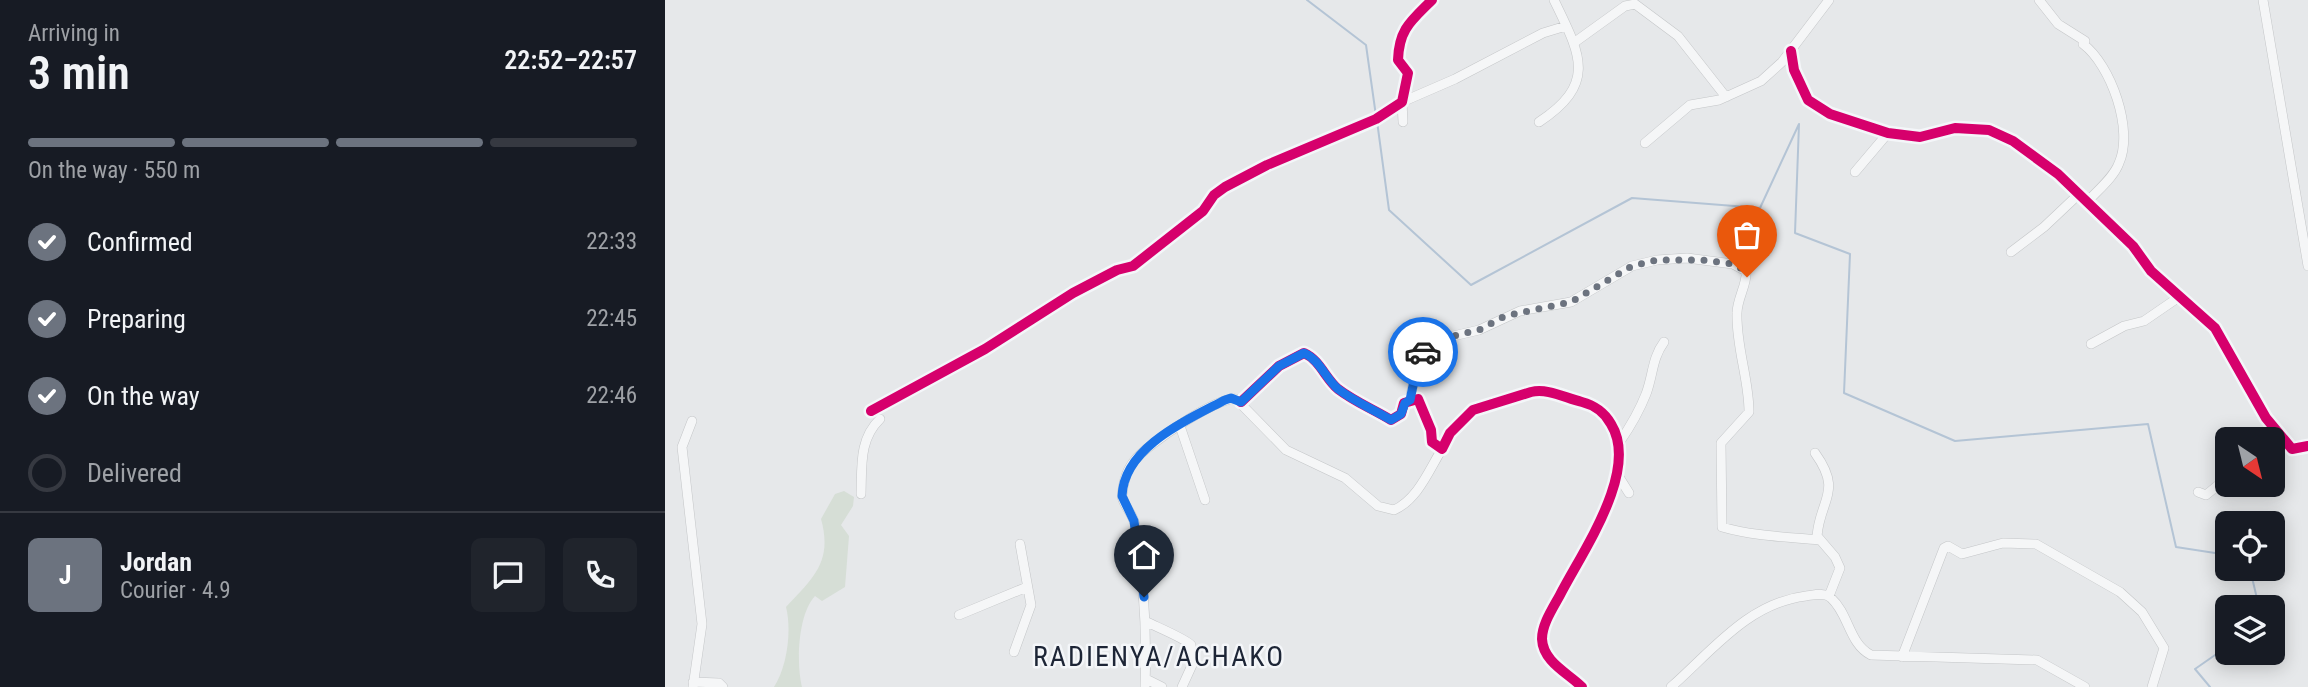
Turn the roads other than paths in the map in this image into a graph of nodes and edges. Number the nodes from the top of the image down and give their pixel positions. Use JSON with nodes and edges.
{"nodes":[{"id":1,"x":1432,"y":0,"type":"edge"},
{"id":2,"x":1554,"y":0,"type":"edge"},
{"id":3,"x":2039,"y":0,"type":"edge"},
{"id":4,"x":2263,"y":0,"type":"edge"},
{"id":5,"x":1826,"y":1,"type":"edge"},
{"id":6,"x":1566,"y":26,"type":"junction"},
{"id":7,"x":1575,"y":42,"type":"junction"},
{"id":8,"x":1791,"y":51,"type":"junction"},
{"id":9,"x":1726,"y":97,"type":"junction"},
{"id":10,"x":1402,"y":102,"type":"junction"},
{"id":11,"x":1403,"y":122,"type":"dead end"},
{"id":12,"x":1539,"y":122,"type":"dead end"},
{"id":13,"x":1888,"y":133,"type":"junction"},
{"id":14,"x":1644,"y":143,"type":"dead end"},
{"id":15,"x":1855,"y":172,"type":"dead end"},
{"id":16,"x":2080,"y":192,"type":"junction"},
{"id":17,"x":2088,"y":201,"type":"junction"},
{"id":18,"x":2011,"y":252,"type":"dead end"},
{"id":19,"x":2308,"y":266,"type":"edge"},
{"id":20,"x":2179,"y":297,"type":"junction"},
{"id":21,"x":1664,"y":342,"type":"dead end"},
{"id":22,"x":2091,"y":344,"type":"dead end"},
{"id":23,"x":1410,"y":400,"type":"junction"},
{"id":24,"x":1241,"y":402,"type":"junction"},
{"id":25,"x":871,"y":411,"type":"dead end"},
{"id":26,"x":880,"y":419,"type":"dead end"},
{"id":27,"x":692,"y":421,"type":"dead end"},
{"id":28,"x":1180,"y":426,"type":"junction"},
{"id":29,"x":2273,"y":427,"type":"edge"},
{"id":30,"x":2285,"y":442,"type":"edge"},
{"id":31,"x":1619,"y":443,"type":"junction"},
{"id":32,"x":2308,"y":446,"type":"edge"},
{"id":33,"x":1442,"y":449,"type":"junction"},
{"id":34,"x":1815,"y":453,"type":"dead end"},
{"id":35,"x":1617,"y":474,"type":"junction"},
{"id":36,"x":2215,"y":488,"type":"edge"},
{"id":37,"x":2198,"y":492,"type":"dead end"},
{"id":38,"x":1629,"y":493,"type":"dead end"},
{"id":39,"x":862,"y":494,"type":"dead end"},
{"id":40,"x":1205,"y":500,"type":"dead end"},
{"id":41,"x":1819,"y":540,"type":"junction"},
{"id":42,"x":1020,"y":544,"type":"dead end"},
{"id":43,"x":1027,"y":587,"type":"junction"},
{"id":44,"x":1829,"y":596,"type":"junction"},
{"id":45,"x":958,"y":615,"type":"dead end"},
{"id":46,"x":1147,"y":622,"type":"junction"},
{"id":47,"x":1014,"y":652,"type":"dead end"},
{"id":48,"x":1902,"y":657,"type":"junction"},
{"id":49,"x":1145,"y":683,"type":"edge"},
{"id":50,"x":693,"y":684,"type":"edge"},
{"id":51,"x":723,"y":687,"type":"edge"},
{"id":52,"x":1162,"y":687,"type":"edge"},
{"id":53,"x":1182,"y":687,"type":"edge"},
{"id":54,"x":1582,"y":687,"type":"edge"},
{"id":55,"x":1671,"y":687,"type":"edge"},
{"id":56,"x":2085,"y":687,"type":"edge"},
{"id":57,"x":2152,"y":687,"type":"edge"}],
"edges":[{"from":1,"to":10,"type":"street"},
{"from":2,"to":6,"type":"street"},
{"from":3,"to":17,"type":"street"},
{"from":4,"to":19,"type":"street"},
{"from":5,"to":8,"type":"street"},
{"from":6,"to":7,"type":"street"},
{"from":6,"to":10,"type":"street"},
{"from":7,"to":9,"type":"street"},
{"from":7,"to":12,"type":"street"},
{"from":8,"to":9,"type":"street"},
{"from":8,"to":13,"type":"street"},
{"from":9,"to":14,"type":"street"},
{"from":10,"to":11,"type":"street"},
{"from":10,"to":25,"type":"street"},
{"from":13,"to":15,"type":"street"},
{"from":13,"to":16,"type":"street"},
{"from":16,"to":17,"type":"street"},
{"from":16,"to":18,"type":"street"},
{"from":17,"to":20,"type":"street"},
{"from":20,"to":22,"type":"street"},
{"from":20,"to":29,"type":"street"},
{"from":21,"to":31,"type":"street"},
{"from":23,"to":24,"type":"street"},
{"from":23,"to":33,"type":"street"},
{"from":23,"to":41,"type":"street"},
{"from":24,"to":28,"type":"street"},
{"from":24,"to":33,"type":"street"},
{"from":26,"to":39,"type":"street"},
{"from":27,"to":50,"type":"street"},
{"from":28,"to":40,"type":"street"},
{"from":28,"to":46,"type":"street"},
{"from":30,"to":32,"type":"street"},
{"from":31,"to":33,"type":"street"},
{"from":31,"to":35,"type":"street"},
{"from":34,"to":41,"type":"street"},
{"from":35,"to":38,"type":"street"},
{"from":35,"to":54,"type":"street"},
{"from":36,"to":37,"type":"street"},
{"from":41,"to":44,"type":"street"},
{"from":42,"to":43,"type":"street"},
{"from":43,"to":45,"type":"street"},
{"from":43,"to":47,"type":"street"},
{"from":44,"to":48,"type":"street"},
{"from":44,"to":55,"type":"street"},
{"from":46,"to":49,"type":"street"},
{"from":46,"to":53,"type":"street"},
{"from":48,"to":56,"type":"street"},
{"from":48,"to":57,"type":"street"},
{"from":49,"to":52,"type":"street"},
{"from":50,"to":51,"type":"street"}]}
